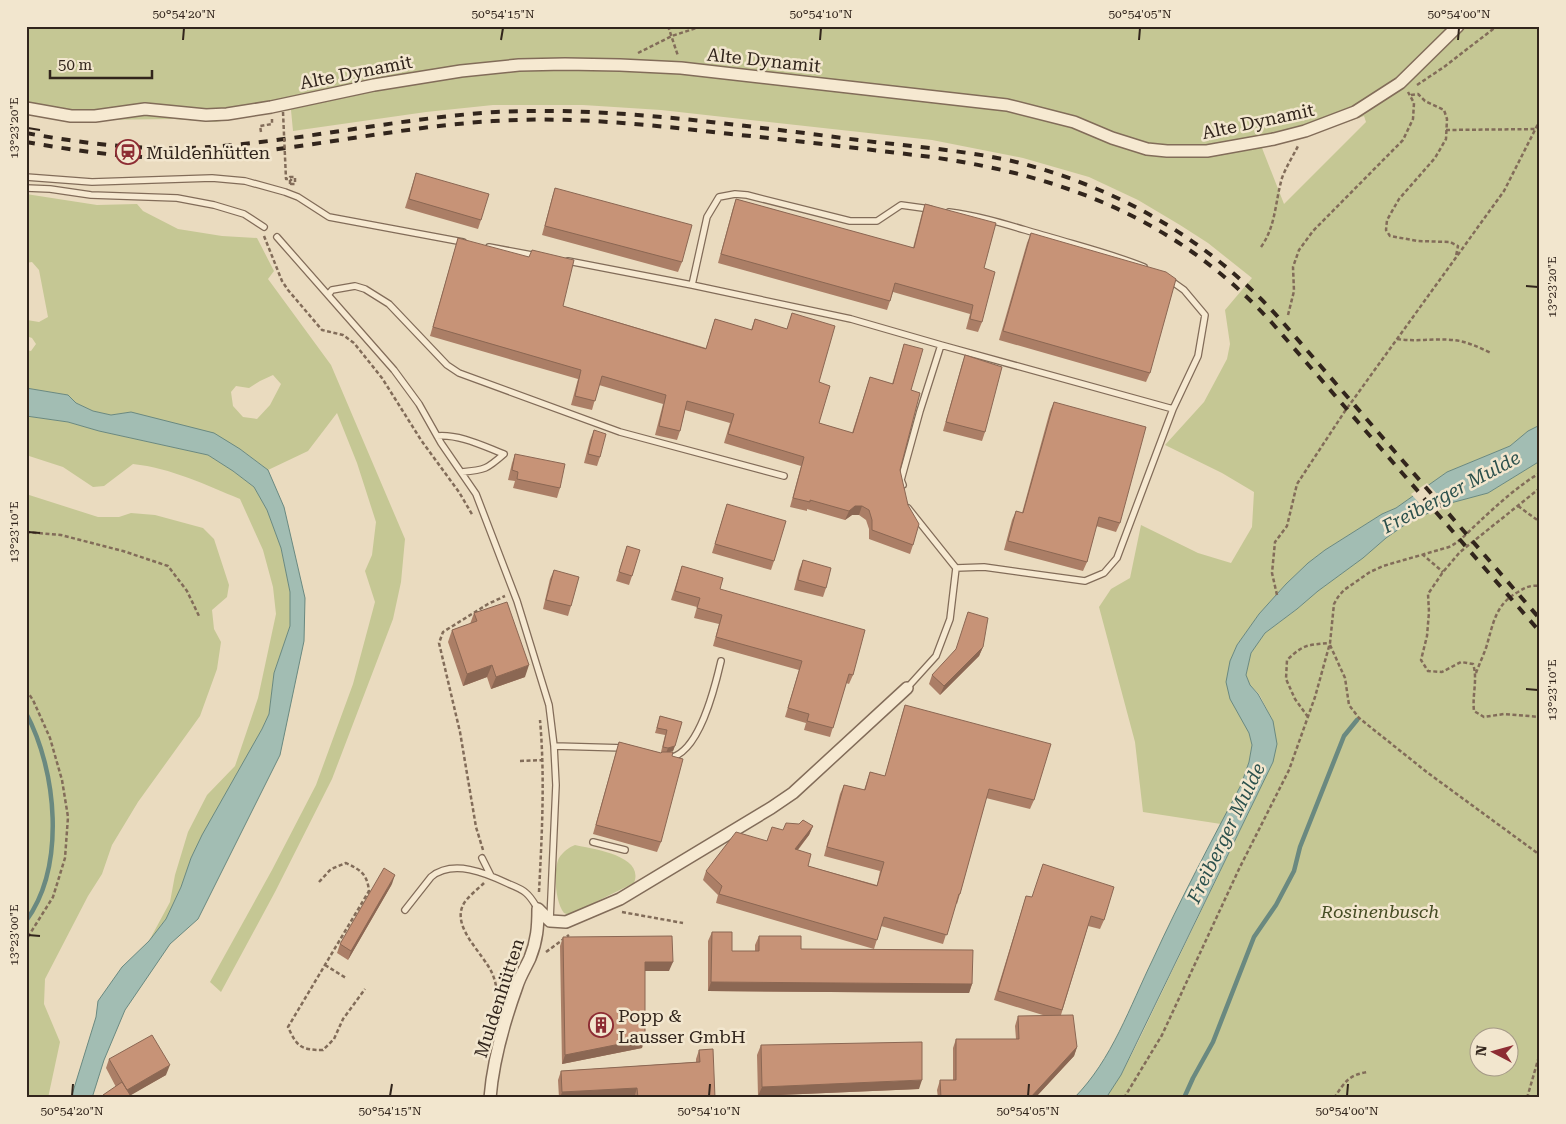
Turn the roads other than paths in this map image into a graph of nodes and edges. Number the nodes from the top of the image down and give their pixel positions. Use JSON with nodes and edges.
{"nodes":[{"id":1,"x":1458,"y":26,"type":"edge"},
{"id":2,"x":26,"y":108,"type":"edge"},
{"id":3,"x":26,"y":177,"type":"edge"},
{"id":4,"x":26,"y":188,"type":"edge"},
{"id":5,"x":264,"y":227,"type":"road end"},
{"id":6,"x":277,"y":237,"type":"dead end"},
{"id":7,"x":469,"y":243,"type":"edge"},
{"id":8,"x":478,"y":245,"type":"edge"},
{"id":9,"x":546,"y":257,"type":"edge"},
{"id":10,"x":565,"y":261,"type":"edge"},
{"id":11,"x":1150,"y":269,"type":"edge"},
{"id":12,"x":1166,"y":277,"type":"edge"},
{"id":13,"x":692,"y":285,"type":"junction"},
{"id":14,"x":328,"y":295,"type":"junction"},
{"id":15,"x":941,"y":345,"type":"junction"},
{"id":16,"x":1174,"y":409,"type":"junction"},
{"id":17,"x":437,"y":436,"type":"junction"},
{"id":18,"x":462,"y":472,"type":"junction"},
{"id":19,"x":784,"y":476,"type":"dead end"},
{"id":20,"x":904,"y":489,"type":"edge"},
{"id":21,"x":906,"y":498,"type":"edge"},
{"id":22,"x":956,"y":568,"type":"junction"},
{"id":23,"x":721,"y":661,"type":"dead end"},
{"id":24,"x":907,"y":688,"type":"joint"},
{"id":25,"x":554,"y":746,"type":"junction"},
{"id":26,"x":629,"y":749,"type":"edge"},
{"id":27,"x":657,"y":756,"type":"edge"},
{"id":28,"x":593,"y":842,"type":"dead end"},
{"id":29,"x":625,"y":850,"type":"dead end"},
{"id":30,"x":482,"y":858,"type":"road end"},
{"id":31,"x":491,"y":876,"type":"junction"},
{"id":32,"x":538,"y":909,"type":"junction"},
{"id":33,"x":405,"y":910,"type":"dead end"},
{"id":34,"x":550,"y":921,"type":"junction"},
{"id":35,"x":490,"y":1098,"type":"edge"}],
"edges":[{"from":1,"to":2,"type":"street","name":"Alte Dynamit"},
{"from":3,"to":7,"type":"lane"},
{"from":4,"to":5,"type":"lane"},
{"from":6,"to":14,"type":"lane"},
{"from":8,"to":9,"type":"lane"},
{"from":10,"to":13,"type":"lane"},
{"from":11,"to":13,"type":"lane"},
{"from":12,"to":16,"type":"lane"},
{"from":13,"to":15,"type":"lane"},
{"from":14,"to":17,"type":"lane"},
{"from":14,"to":19,"type":"lane"},
{"from":15,"to":16,"type":"lane"},
{"from":15,"to":20,"type":"lane"},
{"from":16,"to":22,"type":"lane"},
{"from":17,"to":18,"type":"lane"},
{"from":17,"to":18,"type":"lane"},
{"from":18,"to":25,"type":"lane"},
{"from":21,"to":22,"type":"lane"},
{"from":22,"to":24,"type":"lane"},
{"from":23,"to":27,"type":"lane"},
{"from":24,"to":34,"type":"street"},
{"from":25,"to":26,"type":"lane"},
{"from":25,"to":34,"type":"lane"},
{"from":28,"to":29,"type":"lane"},
{"from":30,"to":31,"type":"lane"},
{"from":31,"to":32,"type":"lane"},
{"from":31,"to":33,"type":"lane"},
{"from":32,"to":34,"type":"street"},
{"from":32,"to":35,"type":"street","name":"Muldenhütten"}]}
